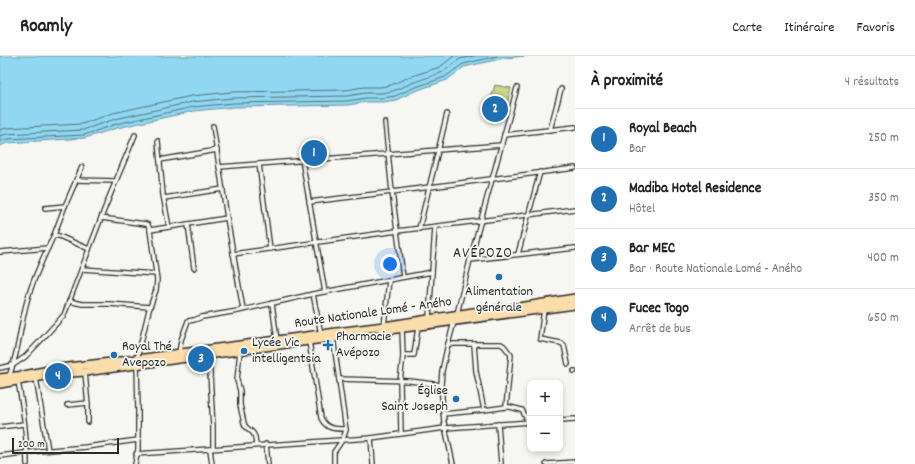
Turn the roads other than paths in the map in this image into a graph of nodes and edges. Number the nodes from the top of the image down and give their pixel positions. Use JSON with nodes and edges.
{"nodes":[{"id":1,"x":518,"y":88,"type":"dead end"},
{"id":2,"x":561,"y":89,"type":"dead end"},
{"id":3,"x":447,"y":114,"type":"dead end"},
{"id":4,"x":385,"y":122,"type":"dead end"},
{"id":5,"x":213,"y":126,"type":"dead end"},
{"id":6,"x":575,"y":128,"type":"edge"},
{"id":7,"x":550,"y":130,"type":"junction"},
{"id":8,"x":135,"y":135,"type":"dead end"},
{"id":9,"x":504,"y":135,"type":"junction"},
{"id":10,"x":158,"y":141,"type":"dead end"},
{"id":11,"x":502,"y":145,"type":"junction"},
{"id":12,"x":217,"y":150,"type":"junction"},
{"id":13,"x":438,"y":150,"type":"junction"},
{"id":14,"x":388,"y":154,"type":"junction"},
{"id":15,"x":160,"y":160,"type":"junction"},
{"id":16,"x":302,"y":160,"type":"junction"},
{"id":17,"x":259,"y":164,"type":"junction"},
{"id":18,"x":82,"y":167,"type":"dead end"},
{"id":19,"x":219,"y":167,"type":"junction"},
{"id":20,"x":575,"y":168,"type":"edge"},
{"id":21,"x":540,"y":172,"type":"junction"},
{"id":22,"x":493,"y":179,"type":"junction"},
{"id":23,"x":76,"y":180,"type":"junction"},
{"id":24,"x":116,"y":182,"type":"junction"},
{"id":25,"x":429,"y":187,"type":"junction"},
{"id":26,"x":222,"y":189,"type":"junction"},
{"id":27,"x":392,"y":192,"type":"junction"},
{"id":28,"x":164,"y":198,"type":"junction"},
{"id":29,"x":309,"y":202,"type":"junction"},
{"id":30,"x":65,"y":206,"type":"junction"},
{"id":31,"x":45,"y":208,"type":"dead end"},
{"id":32,"x":575,"y":209,"type":"edge"},
{"id":33,"x":529,"y":214,"type":"junction"},
{"id":34,"x":101,"y":218,"type":"junction"},
{"id":35,"x":227,"y":218,"type":"junction"},
{"id":36,"x":481,"y":221,"type":"junction"},
{"id":37,"x":188,"y":224,"type":"junction"},
{"id":38,"x":168,"y":227,"type":"junction"},
{"id":39,"x":435,"y":227,"type":"junction"},
{"id":40,"x":419,"y":229,"type":"junction"},
{"id":41,"x":150,"y":230,"type":"junction"},
{"id":42,"x":397,"y":231,"type":"junction"},
{"id":43,"x":54,"y":235,"type":"junction"},
{"id":44,"x":316,"y":243,"type":"junction"},
{"id":45,"x":48,"y":248,"type":"junction"},
{"id":46,"x":575,"y":248,"type":"edge"},
{"id":47,"x":89,"y":249,"type":"junction"},
{"id":48,"x":270,"y":249,"type":"junction"},
{"id":49,"x":0,"y":252,"type":"edge"},
{"id":50,"x":233,"y":254,"type":"junction"},
{"id":51,"x":518,"y":254,"type":"junction"},
{"id":52,"x":470,"y":260,"type":"junction"},
{"id":53,"x":194,"y":268,"type":"dead end"},
{"id":54,"x":82,"y":269,"type":"junction"},
{"id":55,"x":432,"y":272,"type":"junction"},
{"id":56,"x":156,"y":274,"type":"junction"},
{"id":57,"x":403,"y":277,"type":"junction"},
{"id":58,"x":389,"y":280,"type":"junction"},
{"id":59,"x":325,"y":292,"type":"junction"},
{"id":60,"x":313,"y":294,"type":"junction"},
{"id":61,"x":575,"y":298,"type":"edge"},
{"id":62,"x":70,"y":301,"type":"junction"},
{"id":63,"x":272,"y":303,"type":"junction"},
{"id":64,"x":575,"y":305,"type":"edge"},
{"id":65,"x":150,"y":307,"type":"junction"},
{"id":66,"x":544,"y":309,"type":"junction"},
{"id":67,"x":243,"y":310,"type":"junction"},
{"id":68,"x":456,"y":317,"type":"junction"},
{"id":69,"x":429,"y":318,"type":"junction"},
{"id":70,"x":384,"y":326,"type":"junction"},
{"id":71,"x":418,"y":326,"type":"junction"},
{"id":72,"x":402,"y":329,"type":"junction"},
{"id":73,"x":321,"y":334,"type":"junction"},
{"id":74,"x":333,"y":337,"type":"junction"},
{"id":75,"x":277,"y":340,"type":"junction"},
{"id":76,"x":309,"y":341,"type":"junction"},
{"id":77,"x":448,"y":344,"type":"junction"},
{"id":78,"x":474,"y":344,"type":"junction"},
{"id":79,"x":240,"y":350,"type":"junction"},
{"id":80,"x":179,"y":354,"type":"junction"},
{"id":81,"x":209,"y":355,"type":"junction"},
{"id":82,"x":403,"y":355,"type":"junction"},
{"id":83,"x":137,"y":362,"type":"junction"},
{"id":84,"x":568,"y":364,"type":"dead end"},
{"id":85,"x":13,"y":365,"type":"junction"},
{"id":86,"x":0,"y":368,"type":"edge"},
{"id":87,"x":85,"y":372,"type":"junction"},
{"id":88,"x":36,"y":378,"type":"junction"},
{"id":89,"x":339,"y":379,"type":"junction"},
{"id":90,"x":4,"y":380,"type":"edge"},
{"id":91,"x":18,"y":381,"type":"junction"},
{"id":92,"x":400,"y":381,"type":"junction"},
{"id":93,"x":441,"y":385,"type":"junction"},
{"id":94,"x":88,"y":402,"type":"junction"},
{"id":95,"x":67,"y":405,"type":"dead end"},
{"id":96,"x":506,"y":407,"type":"junction"},
{"id":97,"x":484,"y":410,"type":"junction"},
{"id":98,"x":444,"y":414,"type":"junction"},
{"id":99,"x":575,"y":418,"type":"edge"},
{"id":100,"x":527,"y":419,"type":"edge"},
{"id":101,"x":563,"y":420,"type":"edge"},
{"id":102,"x":88,"y":422,"type":"dead end"},
{"id":103,"x":527,"y":422,"type":"edge"},
{"id":104,"x":24,"y":424,"type":"junction"},
{"id":105,"x":498,"y":424,"type":"junction"},
{"id":106,"x":0,"y":427,"type":"edge"},
{"id":107,"x":445,"y":428,"type":"junction"},
{"id":108,"x":346,"y":429,"type":"junction"},
{"id":109,"x":401,"y":434,"type":"junction"},
{"id":110,"x":372,"y":438,"type":"junction"},
{"id":111,"x":343,"y":439,"type":"junction"},
{"id":112,"x":138,"y":440,"type":"junction"},
{"id":113,"x":266,"y":444,"type":"junction"},
{"id":114,"x":256,"y":445,"type":"junction"},
{"id":115,"x":212,"y":448,"type":"junction"},
{"id":116,"x":48,"y":450,"type":"junction"},
{"id":117,"x":27,"y":452,"type":"junction"},
{"id":118,"x":136,"y":454,"type":"junction"},
{"id":119,"x":0,"y":456,"type":"edge"},
{"id":120,"x":575,"y":462,"type":"edge"},
{"id":121,"x":27,"y":464,"type":"edge"},
{"id":122,"x":135,"y":464,"type":"edge"},
{"id":123,"x":212,"y":464,"type":"edge"},
{"id":124,"x":268,"y":464,"type":"edge"},
{"id":125,"x":334,"y":464,"type":"edge"},
{"id":126,"x":373,"y":464,"type":"edge"},
{"id":127,"x":452,"y":464,"type":"edge"},
{"id":128,"x":501,"y":464,"type":"edge"},
{"id":129,"x":546,"y":464,"type":"edge"}],
"edges":[{"from":1,"to":9,"type":"street"},
{"from":2,"to":7,"type":"street"},
{"from":3,"to":13,"type":"street"},
{"from":4,"to":14,"type":"street"},
{"from":5,"to":12,"type":"street"},
{"from":6,"to":7,"type":"street"},
{"from":7,"to":9,"type":"street"},
{"from":8,"to":24,"type":"street"},
{"from":9,"to":11,"type":"street"},
{"from":10,"to":15,"type":"street"},
{"from":11,"to":13,"type":"street"},
{"from":11,"to":22,"type":"street"},
{"from":12,"to":15,"type":"street"},
{"from":12,"to":19,"type":"street"},
{"from":13,"to":14,"type":"street"},
{"from":13,"to":25,"type":"street"},
{"from":14,"to":16,"type":"street"},
{"from":14,"to":27,"type":"street"},
{"from":15,"to":28,"type":"street"},
{"from":16,"to":17,"type":"street"},
{"from":16,"to":29,"type":"street"},
{"from":17,"to":19,"type":"street"},
{"from":17,"to":48,"type":"street"},
{"from":18,"to":23,"type":"street"},
{"from":19,"to":26,"type":"street"},
{"from":20,"to":21,"type":"street"},
{"from":21,"to":22,"type":"street"},
{"from":21,"to":33,"type":"street"},
{"from":22,"to":25,"type":"street"},
{"from":22,"to":36,"type":"street"},
{"from":23,"to":24,"type":"street"},
{"from":23,"to":30,"type":"street"},
{"from":24,"to":34,"type":"street"},
{"from":25,"to":27,"type":"street"},
{"from":25,"to":40,"type":"street"},
{"from":26,"to":28,"type":"street"},
{"from":26,"to":35,"type":"street"},
{"from":27,"to":29,"type":"street"},
{"from":27,"to":42,"type":"street"},
{"from":28,"to":38,"type":"street"},
{"from":29,"to":44,"type":"street"},
{"from":30,"to":31,"type":"street"},
{"from":30,"to":43,"type":"street"},
{"from":32,"to":33,"type":"street"},
{"from":33,"to":36,"type":"street"},
{"from":33,"to":51,"type":"street"},
{"from":34,"to":41,"type":"street"},
{"from":34,"to":47,"type":"street"},
{"from":35,"to":37,"type":"street"},
{"from":35,"to":50,"type":"street"},
{"from":36,"to":39,"type":"street"},
{"from":36,"to":52,"type":"street"},
{"from":37,"to":38,"type":"street"},
{"from":37,"to":53,"type":"street"},
{"from":38,"to":41,"type":"street"},
{"from":39,"to":40,"type":"street"},
{"from":39,"to":55,"type":"street"},
{"from":40,"to":42,"type":"street"},
{"from":41,"to":56,"type":"street"},
{"from":42,"to":44,"type":"street"},
{"from":42,"to":57,"type":"street"},
{"from":43,"to":45,"type":"street"},
{"from":43,"to":47,"type":"street"},
{"from":44,"to":48,"type":"street"},
{"from":44,"to":59,"type":"street"},
{"from":45,"to":49,"type":"street"},
{"from":45,"to":85,"type":"street"},
{"from":46,"to":51,"type":"street"},
{"from":47,"to":54,"type":"street"},
{"from":48,"to":50,"type":"street"},
{"from":50,"to":67,"type":"street"},
{"from":51,"to":52,"type":"street"},
{"from":52,"to":68,"type":"street"},
{"from":54,"to":56,"type":"street"},
{"from":54,"to":62,"type":"street"},
{"from":55,"to":57,"type":"street"},
{"from":55,"to":69,"type":"street"},
{"from":56,"to":65,"type":"street"},
{"from":57,"to":58,"type":"street"},
{"from":58,"to":59,"type":"street"},
{"from":58,"to":70,"type":"street"},
{"from":59,"to":60,"type":"street"},
{"from":60,"to":63,"type":"street"},
{"from":60,"to":73,"type":"street"},
{"from":61,"to":68,"type":"highway","name":"Route Nationale Lomé - Aného"},
{"from":62,"to":65,"type":"street"},
{"from":62,"to":85,"type":"street"},
{"from":63,"to":67,"type":"street"},
{"from":63,"to":75,"type":"street"},
{"from":64,"to":66,"type":"highway","name":"Route Nationale Lomé - Aného"},
{"from":65,"to":83,"type":"street"},
{"from":66,"to":68,"type":"highway","name":"Route Nationale Lomé - Aného"},
{"from":66,"to":84,"type":"street"},
{"from":67,"to":80,"type":"street"},
{"from":68,"to":69,"type":"highway","name":"Route Nationale Lomé - Aného"},
{"from":68,"to":71,"type":"highway","name":"Route Nationale Lomé - Aného"},
{"from":68,"to":77,"type":"street"},
{"from":69,"to":70,"type":"highway","name":"Route Nationale Lomé - Aného"},
{"from":70,"to":73,"type":"highway","name":"Route Nationale Lomé - Aného"},
{"from":71,"to":72,"type":"highway","name":"Route Nationale Lomé - Aného"},
{"from":71,"to":82,"type":"street"},
{"from":72,"to":74,"type":"highway","name":"Route Nationale Lomé - Aného"},
{"from":72,"to":82,"type":"street"},
{"from":73,"to":75,"type":"highway","name":"Route Nationale Lomé - Aného"},
{"from":74,"to":76,"type":"highway","name":"Route Nationale Lomé - Aného"},
{"from":74,"to":89,"type":"street"},
{"from":75,"to":80,"type":"highway","name":"Route Nationale Lomé - Aného"},
{"from":76,"to":79,"type":"highway","name":"Route Nationale Lomé - Aného"},
{"from":76,"to":108,"type":"street"},
{"from":77,"to":78,"type":"street"},
{"from":77,"to":93,"type":"street"},
{"from":78,"to":96,"type":"street"},
{"from":78,"to":97,"type":"street"},
{"from":79,"to":81,"type":"highway","name":"Route Nationale Lomé - Aného"},
{"from":79,"to":114,"type":"street"},
{"from":80,"to":83,"type":"highway","name":"Route Nationale Lomé - Aného"},
{"from":81,"to":83,"type":"highway","name":"Route Nationale Lomé - Aného"},
{"from":81,"to":115,"type":"street"},
{"from":82,"to":92,"type":"street"},
{"from":83,"to":87,"type":"highway","name":"Route Nationale Lomé - Aného"},
{"from":83,"to":90,"type":"highway","name":"Route Nationale Lomé - Aného"},
{"from":83,"to":112,"type":"street"},
{"from":85,"to":86,"type":"street"},
{"from":85,"to":90,"type":"street"},
{"from":87,"to":88,"type":"highway","name":"Route Nationale Lomé - Aného"},
{"from":87,"to":94,"type":"street"},
{"from":88,"to":91,"type":"highway","name":"Route Nationale Lomé - Aného"},
{"from":88,"to":116,"type":"street"},
{"from":89,"to":92,"type":"street"},
{"from":89,"to":108,"type":"street"},
{"from":90,"to":91,"type":"highway","name":"Route Nationale Lomé - Aného"},
{"from":91,"to":104,"type":"street"},
{"from":92,"to":93,"type":"street"},
{"from":92,"to":109,"type":"street"},
{"from":93,"to":98,"type":"street"},
{"from":94,"to":95,"type":"street"},
{"from":94,"to":102,"type":"street"},
{"from":96,"to":97,"type":"street"},
{"from":96,"to":100,"type":"street"},
{"from":97,"to":98,"type":"street"},
{"from":98,"to":107,"type":"street"},
{"from":99,"to":101,"type":"street"},
{"from":103,"to":105,"type":"street"},
{"from":104,"to":106,"type":"street"},
{"from":104,"to":117,"type":"street"},
{"from":105,"to":107,"type":"street"},
{"from":105,"to":128,"type":"street"},
{"from":107,"to":109,"type":"street"},
{"from":107,"to":127,"type":"street"},
{"from":108,"to":111,"type":"street"},
{"from":109,"to":110,"type":"street"},
{"from":110,"to":111,"type":"street"},
{"from":110,"to":126,"type":"street"},
{"from":111,"to":113,"type":"street"},
{"from":111,"to":125,"type":"street"},
{"from":112,"to":116,"type":"street"},
{"from":112,"to":118,"type":"street"},
{"from":113,"to":114,"type":"street"},
{"from":113,"to":124,"type":"street"},
{"from":114,"to":115,"type":"street"},
{"from":115,"to":118,"type":"street"},
{"from":115,"to":123,"type":"street"},
{"from":116,"to":117,"type":"street"},
{"from":117,"to":119,"type":"street"},
{"from":117,"to":121,"type":"street"},
{"from":118,"to":122,"type":"street"},
{"from":120,"to":129,"type":"street"}]}
